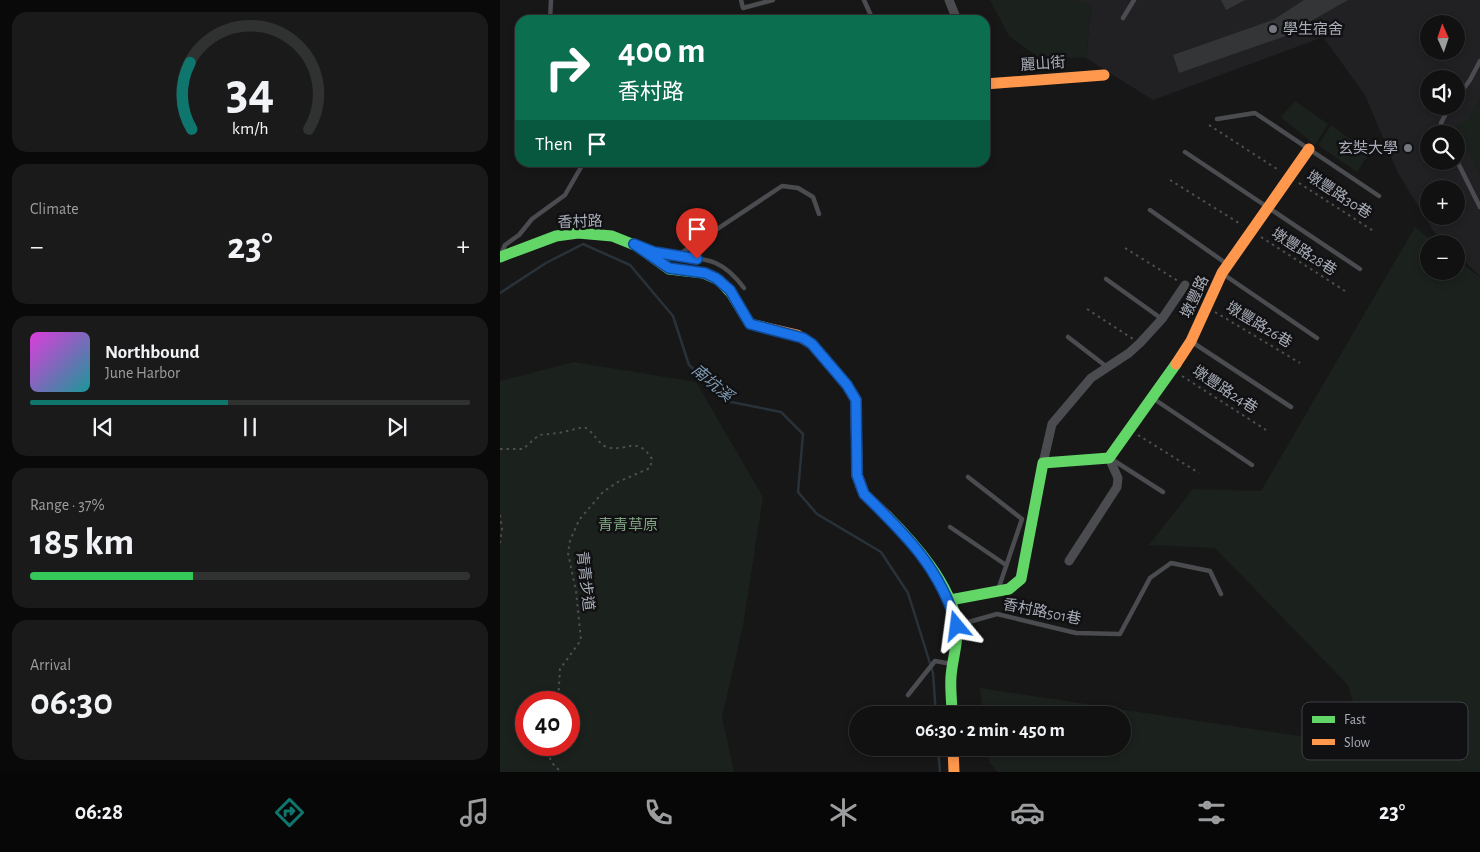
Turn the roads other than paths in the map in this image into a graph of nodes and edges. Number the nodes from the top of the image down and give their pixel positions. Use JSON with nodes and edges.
{"nodes":[{"id":1,"x":551,"y":0,"type":"edge"},
{"id":2,"x":741,"y":0,"type":"edge"},
{"id":3,"x":773,"y":0,"type":"edge"},
{"id":4,"x":864,"y":0,"type":"edge"},
{"id":5,"x":949,"y":0,"type":"edge"},
{"id":6,"x":1134,"y":0,"type":"edge"},
{"id":7,"x":550,"y":15,"type":"edge"},
{"id":8,"x":871,"y":15,"type":"edge"},
{"id":9,"x":955,"y":15,"type":"edge"},
{"id":10,"x":1123,"y":18,"type":"dead end"},
{"id":11,"x":1480,"y":61,"type":"edge"},
{"id":12,"x":1104,"y":75,"type":"dead end"},
{"id":13,"x":990,"y":84,"type":"edge"},
{"id":14,"x":1465,"y":87,"type":"edge"},
{"id":15,"x":1217,"y":119,"type":"dead end"},
{"id":16,"x":1309,"y":149,"type":"junction"},
{"id":17,"x":1185,"y":152,"type":"dead end"},
{"id":18,"x":581,"y":167,"type":"edge"},
{"id":19,"x":1462,"y":170,"type":"edge"},
{"id":20,"x":1378,"y":196,"type":"dead end"},
{"id":21,"x":1268,"y":207,"type":"junction"},
{"id":22,"x":1480,"y":207,"type":"edge"},
{"id":23,"x":1150,"y":210,"type":"dead end"},
{"id":24,"x":819,"y":214,"type":"dead end"},
{"id":25,"x":634,"y":244,"type":"junction"},
{"id":26,"x":500,"y":256,"type":"edge"},
{"id":27,"x":678,"y":256,"type":"junction"},
{"id":28,"x":1225,"y":269,"type":"junction"},
{"id":29,"x":1360,"y":269,"type":"dead end"},
{"id":30,"x":1106,"y":279,"type":"dead end"},
{"id":31,"x":1184,"y":285,"type":"road end"},
{"id":32,"x":744,"y":288,"type":"dead end"},
{"id":33,"x":1162,"y":319,"type":"junction"},
{"id":34,"x":1068,"y":337,"type":"dead end"},
{"id":35,"x":1317,"y":338,"type":"dead end"},
{"id":36,"x":1191,"y":341,"type":"junction"},
{"id":37,"x":1107,"y":367,"type":"junction"},
{"id":38,"x":1153,"y":398,"type":"junction"},
{"id":39,"x":1291,"y":407,"type":"dead end"},
{"id":40,"x":1109,"y":458,"type":"junction"},
{"id":41,"x":1043,"y":463,"type":"junction"},
{"id":42,"x":1252,"y":465,"type":"dead end"},
{"id":43,"x":968,"y":477,"type":"dead end"},
{"id":44,"x":1163,"y":492,"type":"dead end"},
{"id":45,"x":950,"y":527,"type":"dead end"},
{"id":46,"x":1069,"y":561,"type":"dead end"},
{"id":47,"x":1006,"y":564,"type":"junction"},
{"id":48,"x":997,"y":591,"type":"junction"},
{"id":49,"x":1221,"y":594,"type":"dead end"},
{"id":50,"x":950,"y":600,"type":"junction"},
{"id":51,"x":957,"y":626,"type":"junction"},
{"id":52,"x":953,"y":664,"type":"junction"},
{"id":53,"x":908,"y":695,"type":"dead end"},
{"id":54,"x":952,"y":706,"type":"edge"},
{"id":55,"x":953,"y":756,"type":"edge"},
{"id":56,"x":954,"y":772,"type":"edge"}],
"edges":[{"from":1,"to":7,"type":"lane"},
{"from":2,"to":3,"type":"lane"},
{"from":4,"to":8,"type":"lane"},
{"from":5,"to":9,"type":"street"},
{"from":6,"to":10,"type":"lane"},
{"from":11,"to":14,"type":"lane"},
{"from":12,"to":13,"type":"street","name":"麗山街"},
{"from":15,"to":16,"type":"lane"},
{"from":16,"to":20,"type":"lane"},
{"from":16,"to":21,"type":"street","name":"墩豐路"},
{"from":17,"to":21,"type":"lane"},
{"from":18,"to":26,"type":"lane"},
{"from":19,"to":22,"type":"lane"},
{"from":21,"to":28,"type":"street","name":"墩豐路"},
{"from":21,"to":29,"type":"lane"},
{"from":23,"to":28,"type":"lane"},
{"from":24,"to":27,"type":"lane"},
{"from":25,"to":26,"type":"street","name":"香村路"},
{"from":25,"to":27,"type":"lane","name":"香村路"},
{"from":25,"to":50,"type":"street","name":"香村路"},
{"from":27,"to":32,"type":"lane","name":"香村路"},
{"from":28,"to":35,"type":"lane"},
{"from":28,"to":36,"type":"street","name":"墩豐路"},
{"from":30,"to":33,"type":"lane"},
{"from":31,"to":33,"type":"street","name":"墩豐路"},
{"from":33,"to":37,"type":"street","name":"墩豐路"},
{"from":34,"to":37,"type":"lane"},
{"from":36,"to":38,"type":"street","name":"墩豐路"},
{"from":36,"to":39,"type":"lane"},
{"from":37,"to":41,"type":"street","name":"墩豐路"},
{"from":38,"to":40,"type":"street","name":"墩豐路"},
{"from":38,"to":42,"type":"lane"},
{"from":40,"to":41,"type":"street"},
{"from":40,"to":44,"type":"lane"},
{"from":40,"to":46,"type":"street"},
{"from":41,"to":48,"type":"street","name":"墩豐路"},
{"from":43,"to":47,"type":"lane"},
{"from":45,"to":47,"type":"lane"},
{"from":47,"to":48,"type":"lane"},
{"from":48,"to":50,"type":"street","name":"墩豐路"},
{"from":49,"to":51,"type":"lane","name":"香村路501巷"},
{"from":50,"to":51,"type":"street","name":"香村路"},
{"from":51,"to":52,"type":"street","name":"香村路"},
{"from":52,"to":53,"type":"lane"},
{"from":52,"to":54,"type":"street","name":"香村路"},
{"from":55,"to":56,"type":"street"}]}
